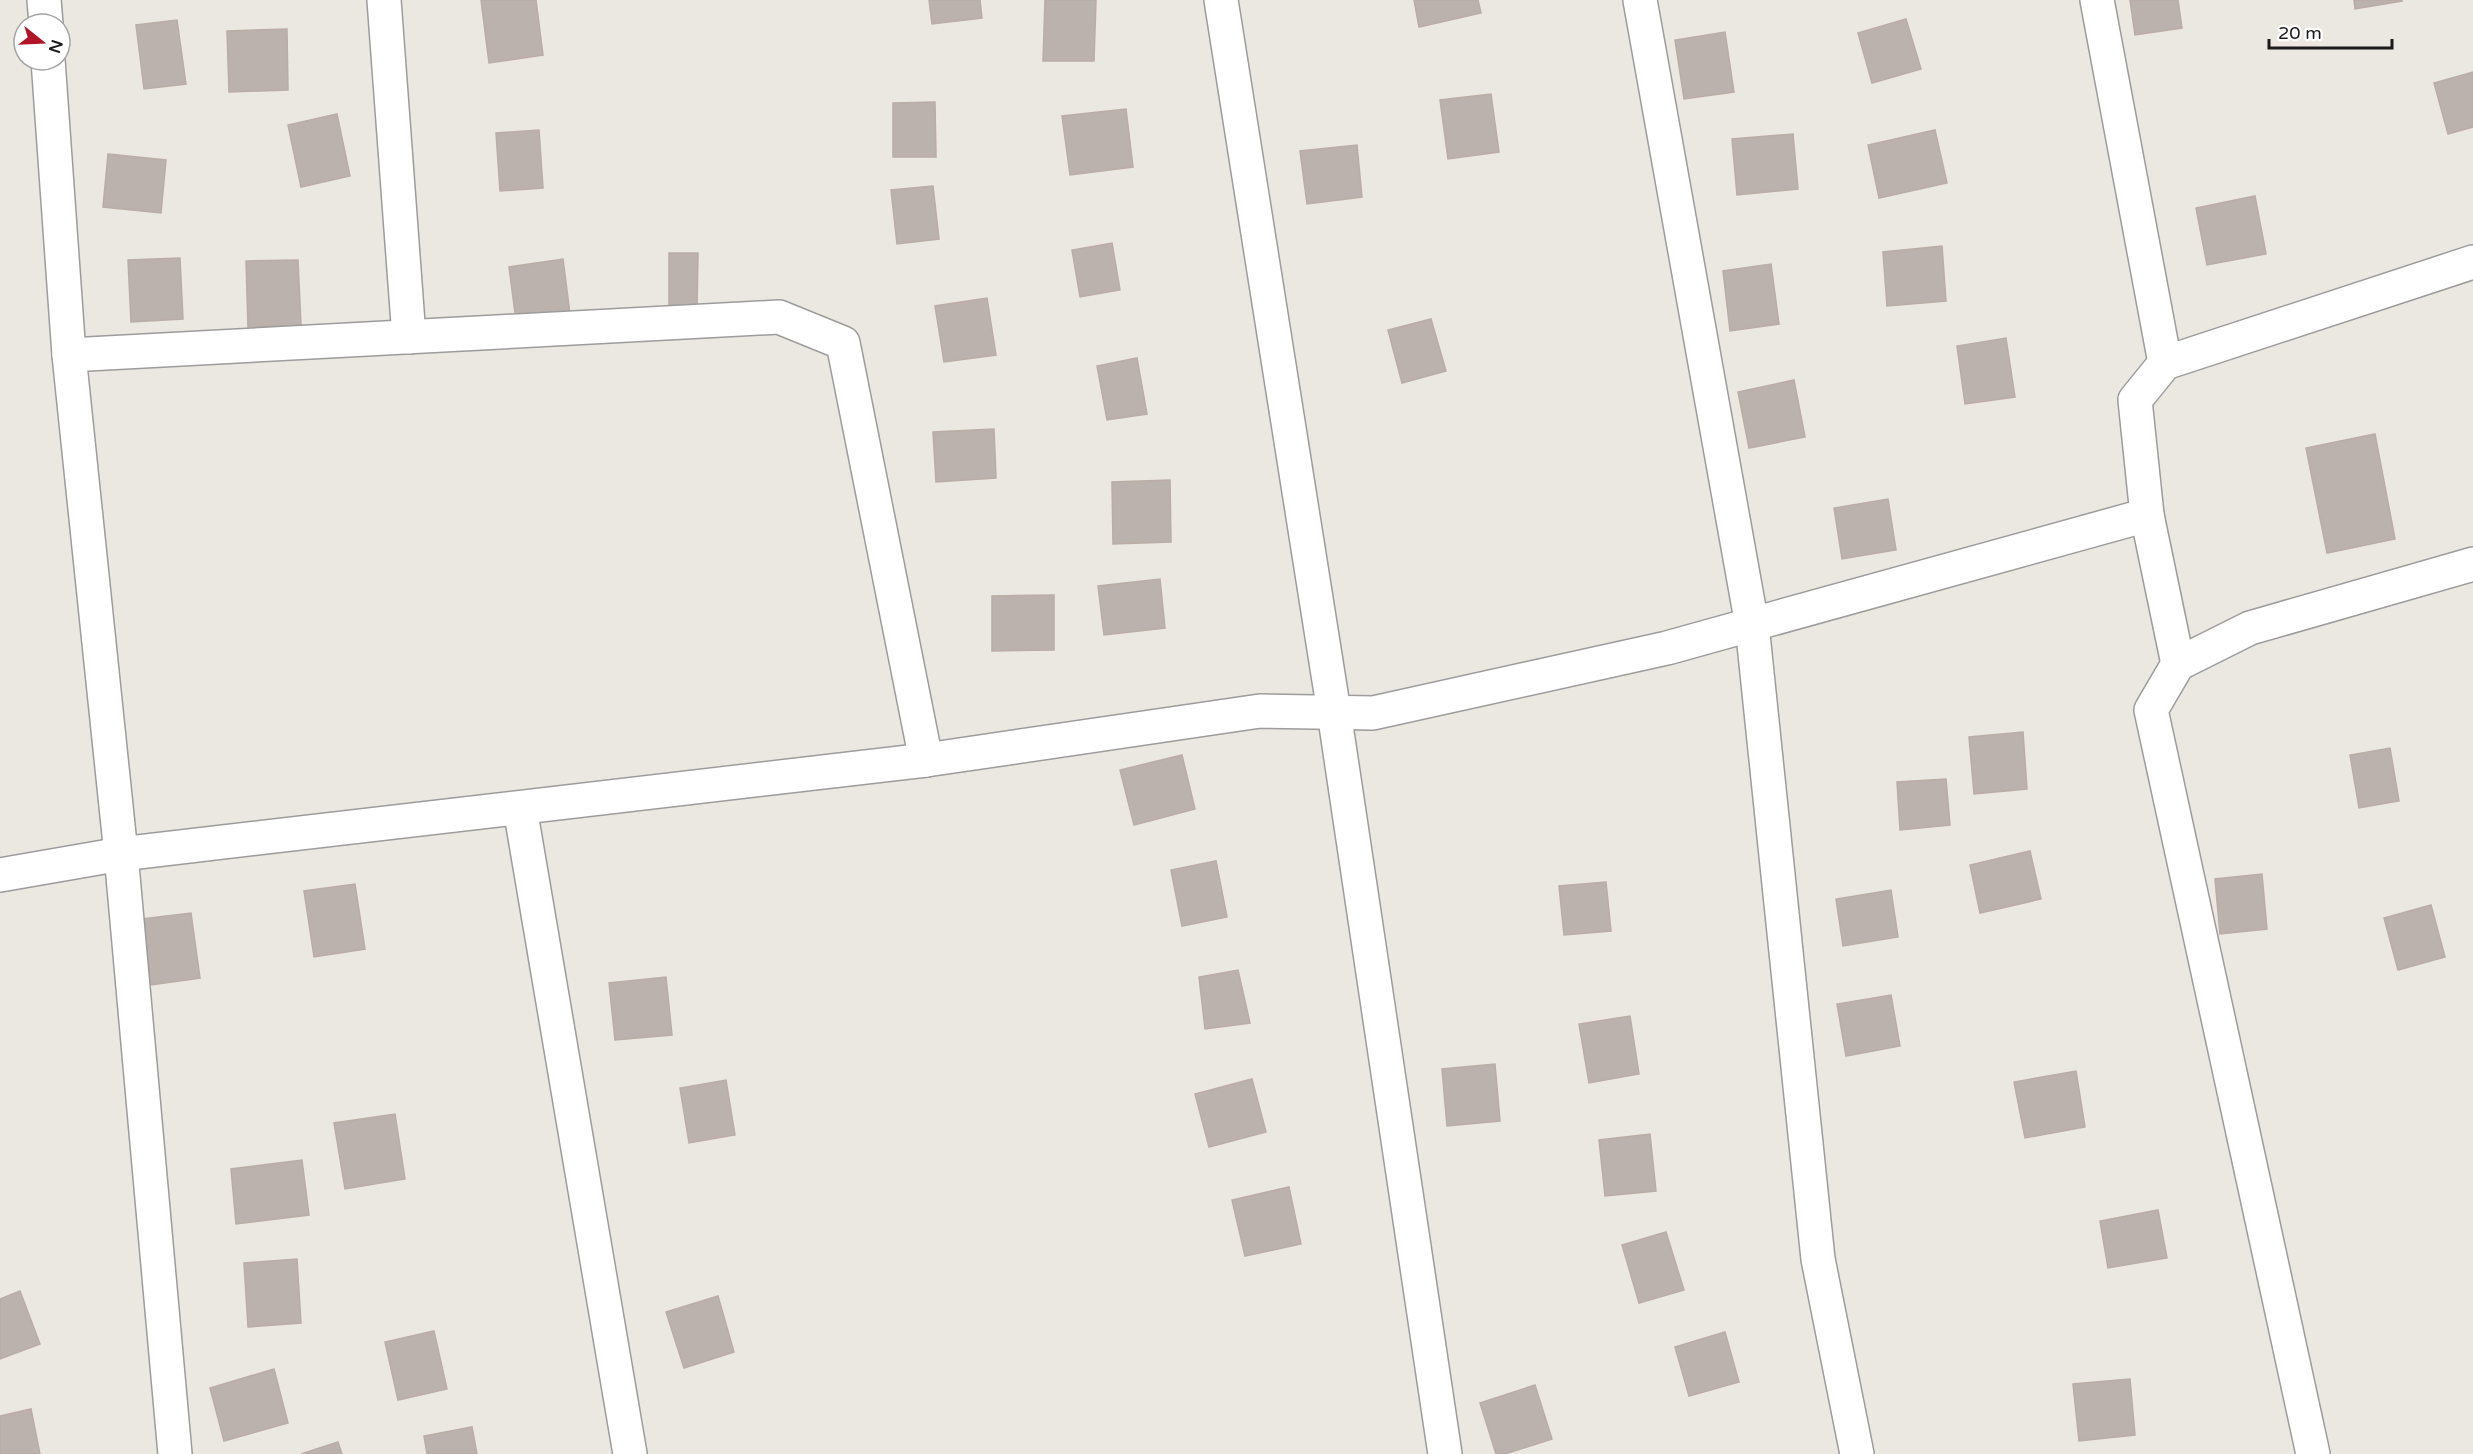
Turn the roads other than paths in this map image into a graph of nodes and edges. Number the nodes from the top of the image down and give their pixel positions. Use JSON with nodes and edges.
{"nodes":[{"id":1,"x":384,"y":0,"type":"edge"},
{"id":2,"x":1221,"y":0,"type":"edge"},
{"id":3,"x":1640,"y":0,"type":"edge"},
{"id":4,"x":2097,"y":0,"type":"edge"},
{"id":5,"x":49,"y":72,"type":"edge"},
{"id":6,"x":2473,"y":262,"type":"edge"},
{"id":7,"x":409,"y":337,"type":"junction"},
{"id":8,"x":69,"y":355,"type":"junction"},
{"id":9,"x":2165,"y":363,"type":"junction"},
{"id":10,"x":2147,"y":515,"type":"junction"},
{"id":11,"x":2473,"y":564,"type":"edge"},
{"id":12,"x":1752,"y":625,"type":"junction"},
{"id":13,"x":2178,"y":664,"type":"junction"},
{"id":14,"x":1334,"y":712,"type":"junction"},
{"id":15,"x":926,"y":760,"type":"junction"},
{"id":16,"x":520,"y":808,"type":"junction"},
{"id":17,"x":122,"y":855,"type":"junction"},
{"id":18,"x":0,"y":875,"type":"edge"},
{"id":19,"x":175,"y":1454,"type":"edge"},
{"id":20,"x":630,"y":1454,"type":"edge"},
{"id":21,"x":1445,"y":1454,"type":"edge"},
{"id":22,"x":1857,"y":1454,"type":"edge"},
{"id":23,"x":2313,"y":1454,"type":"edge"}],
"edges":[{"from":1,"to":7,"type":"street"},
{"from":2,"to":14,"type":"street"},
{"from":3,"to":12,"type":"street"},
{"from":4,"to":9,"type":"street"},
{"from":5,"to":8,"type":"street"},
{"from":6,"to":9,"type":"street"},
{"from":7,"to":8,"type":"street"},
{"from":7,"to":15,"type":"street"},
{"from":8,"to":17,"type":"street"},
{"from":9,"to":10,"type":"street"},
{"from":10,"to":12,"type":"street"},
{"from":10,"to":13,"type":"street"},
{"from":11,"to":13,"type":"street"},
{"from":12,"to":14,"type":"street"},
{"from":12,"to":22,"type":"street"},
{"from":13,"to":23,"type":"street"},
{"from":14,"to":15,"type":"street"},
{"from":14,"to":21,"type":"street"},
{"from":15,"to":16,"type":"street"},
{"from":16,"to":17,"type":"street"},
{"from":16,"to":20,"type":"street"},
{"from":17,"to":18,"type":"street"},
{"from":17,"to":19,"type":"street"}]}
